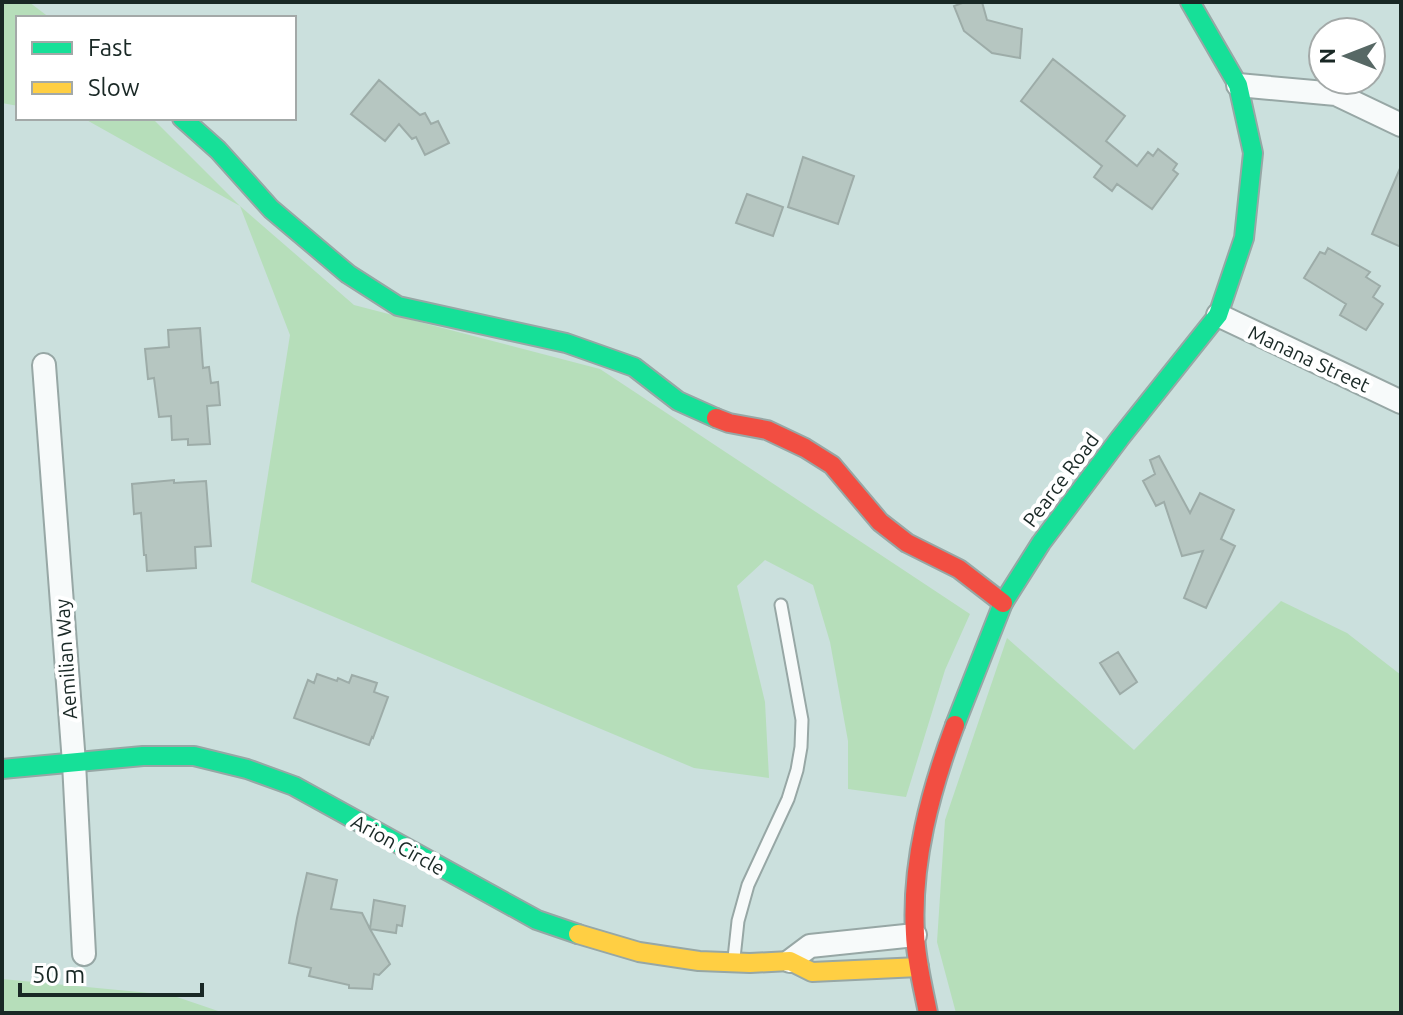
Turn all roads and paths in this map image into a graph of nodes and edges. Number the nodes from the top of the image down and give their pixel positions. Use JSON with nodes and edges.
{"nodes":[{"id":1,"x":1190,"y":2,"type":"edge"},
{"id":2,"x":1238,"y":85,"type":"junction"},
{"id":3,"x":184,"y":120,"type":"edge"},
{"id":4,"x":1401,"y":125,"type":"edge"},
{"id":5,"x":1218,"y":315,"type":"junction"},
{"id":6,"x":44,"y":365,"type":"dead end"},
{"id":7,"x":1401,"y":402,"type":"edge"},
{"id":8,"x":1003,"y":603,"type":"junction"},
{"id":9,"x":781,"y":605,"type":"dead end"},
{"id":10,"x":74,"y":763,"type":"junction"},
{"id":11,"x":2,"y":769,"type":"edge"},
{"id":12,"x":915,"y":935,"type":"junction"},
{"id":13,"x":837,"y":943,"type":"junction"},
{"id":14,"x":84,"y":954,"type":"dead end"},
{"id":15,"x":790,"y":961,"type":"junction"},
{"id":16,"x":733,"y":962,"type":"junction"},
{"id":17,"x":919,"y":967,"type":"junction"},
{"id":18,"x":837,"y":971,"type":"junction"},
{"id":19,"x":928,"y":1013,"type":"edge"}],
"edges":[{"from":1,"to":2,"type":"street","name":"Pearce Road"},
{"from":2,"to":4,"type":"street"},
{"from":2,"to":5,"type":"street","name":"Pearce Road"},
{"from":3,"to":8,"type":"street"},
{"from":5,"to":7,"type":"street","name":"Manana Street"},
{"from":5,"to":8,"type":"street","name":"Pearce Road"},
{"from":6,"to":10,"type":"street","name":"Aemilian Way"},
{"from":8,"to":12,"type":"street","name":"Pearce Road"},
{"from":9,"to":16,"type":"lane"},
{"from":10,"to":11,"type":"street","name":"Arion Circle"},
{"from":10,"to":14,"type":"street","name":"Aemilian Way"},
{"from":10,"to":16,"type":"street","name":"Arion Circle"},
{"from":12,"to":13,"type":"street","name":"Arion Circle"},
{"from":12,"to":17,"type":"street","name":"Pearce Road"},
{"from":13,"to":15,"type":"street","name":"Arion Circle"},
{"from":13,"to":18,"type":"lane"},
{"from":15,"to":16,"type":"street","name":"Arion Circle"},
{"from":15,"to":18,"type":"street","name":"Arion Circle"},
{"from":17,"to":18,"type":"street","name":"Arion Circle"},
{"from":17,"to":19,"type":"street","name":"Pearce Road"}]}
